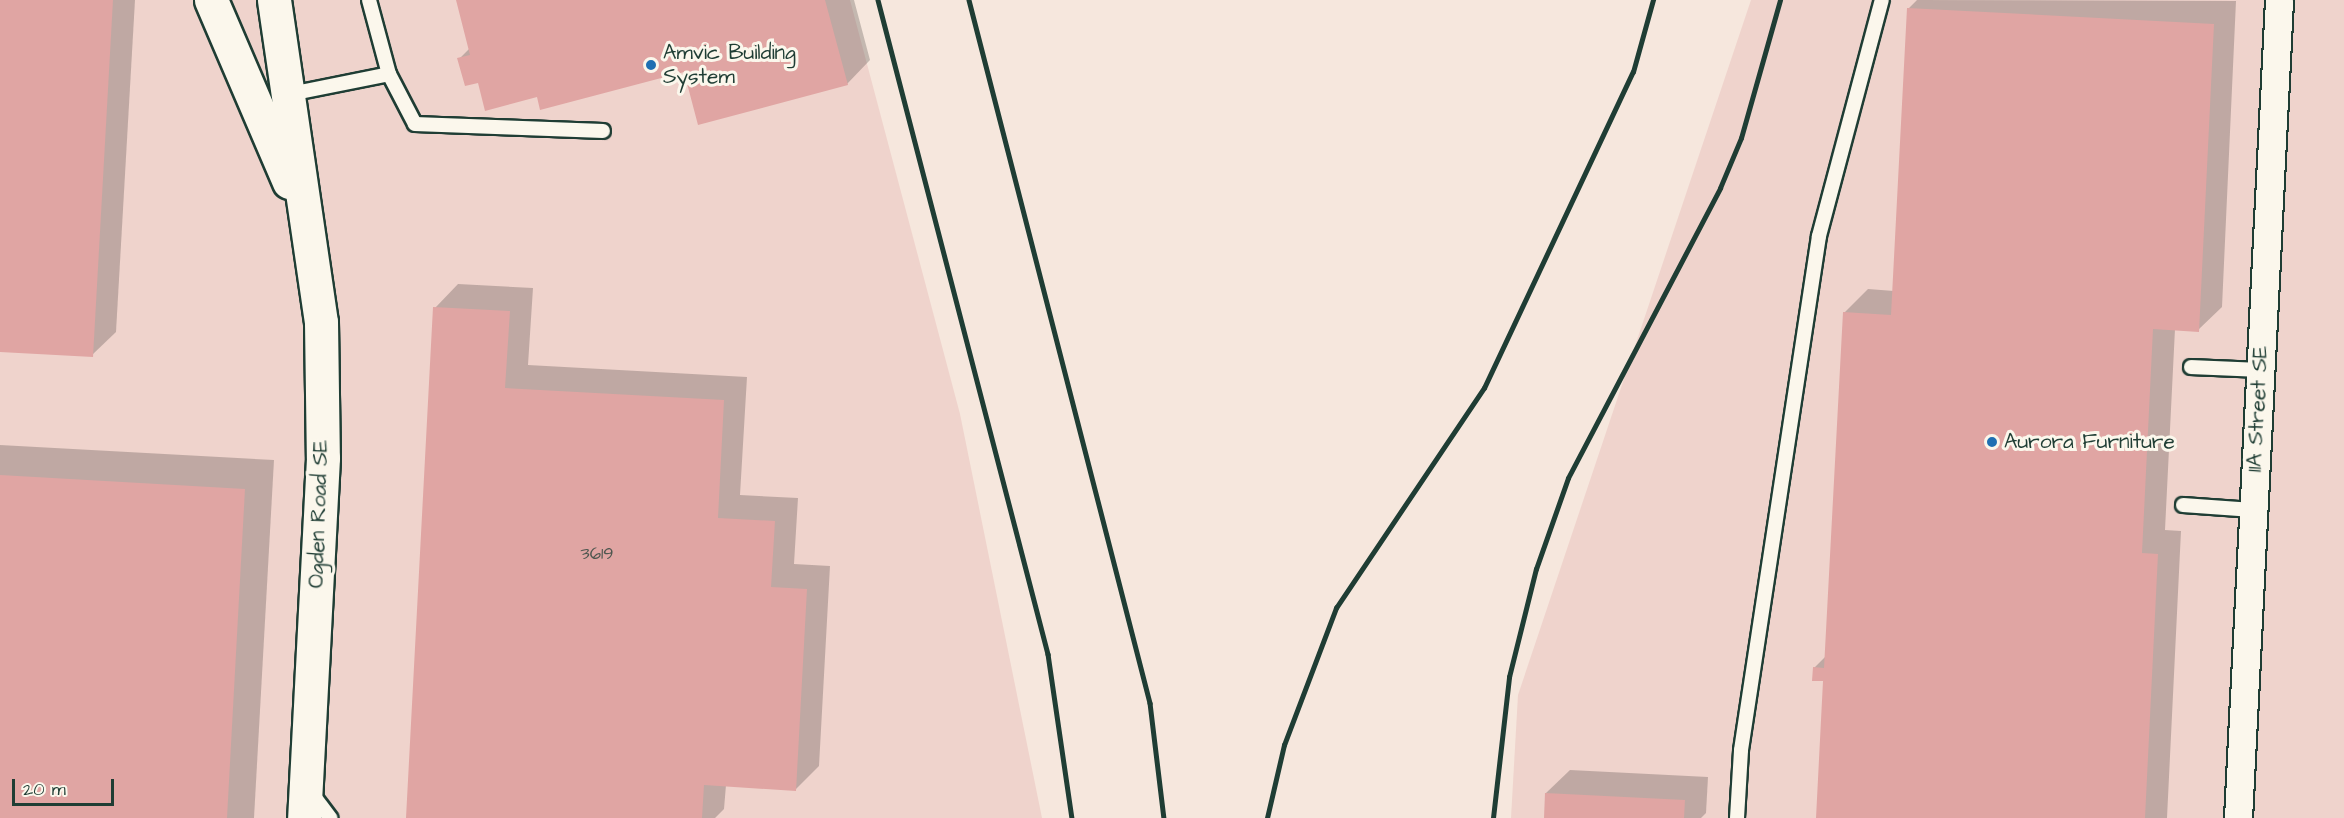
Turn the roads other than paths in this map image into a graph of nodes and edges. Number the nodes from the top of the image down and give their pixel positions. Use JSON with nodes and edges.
{"nodes":[{"id":1,"x":212,"y":0,"type":"edge"},
{"id":2,"x":274,"y":0,"type":"edge"},
{"id":3,"x":369,"y":0,"type":"edge"},
{"id":4,"x":1882,"y":0,"type":"edge"},
{"id":5,"x":2279,"y":0,"type":"edge"},
{"id":6,"x":389,"y":74,"type":"junction"},
{"id":7,"x":290,"y":94,"type":"junction"},
{"id":8,"x":603,"y":131,"type":"dead end"},
{"id":9,"x":301,"y":212,"type":"junction"},
{"id":10,"x":2191,"y":367,"type":"dead end"},
{"id":11,"x":2260,"y":370,"type":"junction"},
{"id":12,"x":2183,"y":506,"type":"dead end"},
{"id":13,"x":2253,"y":510,"type":"junction"},
{"id":14,"x":306,"y":786,"type":"junction"},
{"id":15,"x":304,"y":818,"type":"edge"},
{"id":16,"x":330,"y":818,"type":"edge"},
{"id":17,"x":1737,"y":818,"type":"edge"},
{"id":18,"x":2238,"y":818,"type":"edge"}],
"edges":[{"from":1,"to":9,"type":"street","name":"Ogden Road SE"},
{"from":2,"to":7,"type":"street","name":"Ogden Road SE"},
{"from":3,"to":6,"type":"lane"},
{"from":4,"to":17,"type":"lane"},
{"from":5,"to":11,"type":"street","name":"11A Street SE"},
{"from":6,"to":7,"type":"lane"},
{"from":6,"to":8,"type":"lane"},
{"from":7,"to":9,"type":"street","name":"Ogden Road SE"},
{"from":9,"to":14,"type":"street","name":"Ogden Road SE"},
{"from":10,"to":11,"type":"lane"},
{"from":11,"to":13,"type":"street","name":"11A Street SE"},
{"from":12,"to":13,"type":"lane"},
{"from":13,"to":18,"type":"street","name":"11A Street SE"},
{"from":14,"to":15,"type":"street","name":"Ogden Road SE"},
{"from":14,"to":16,"type":"lane"}]}
